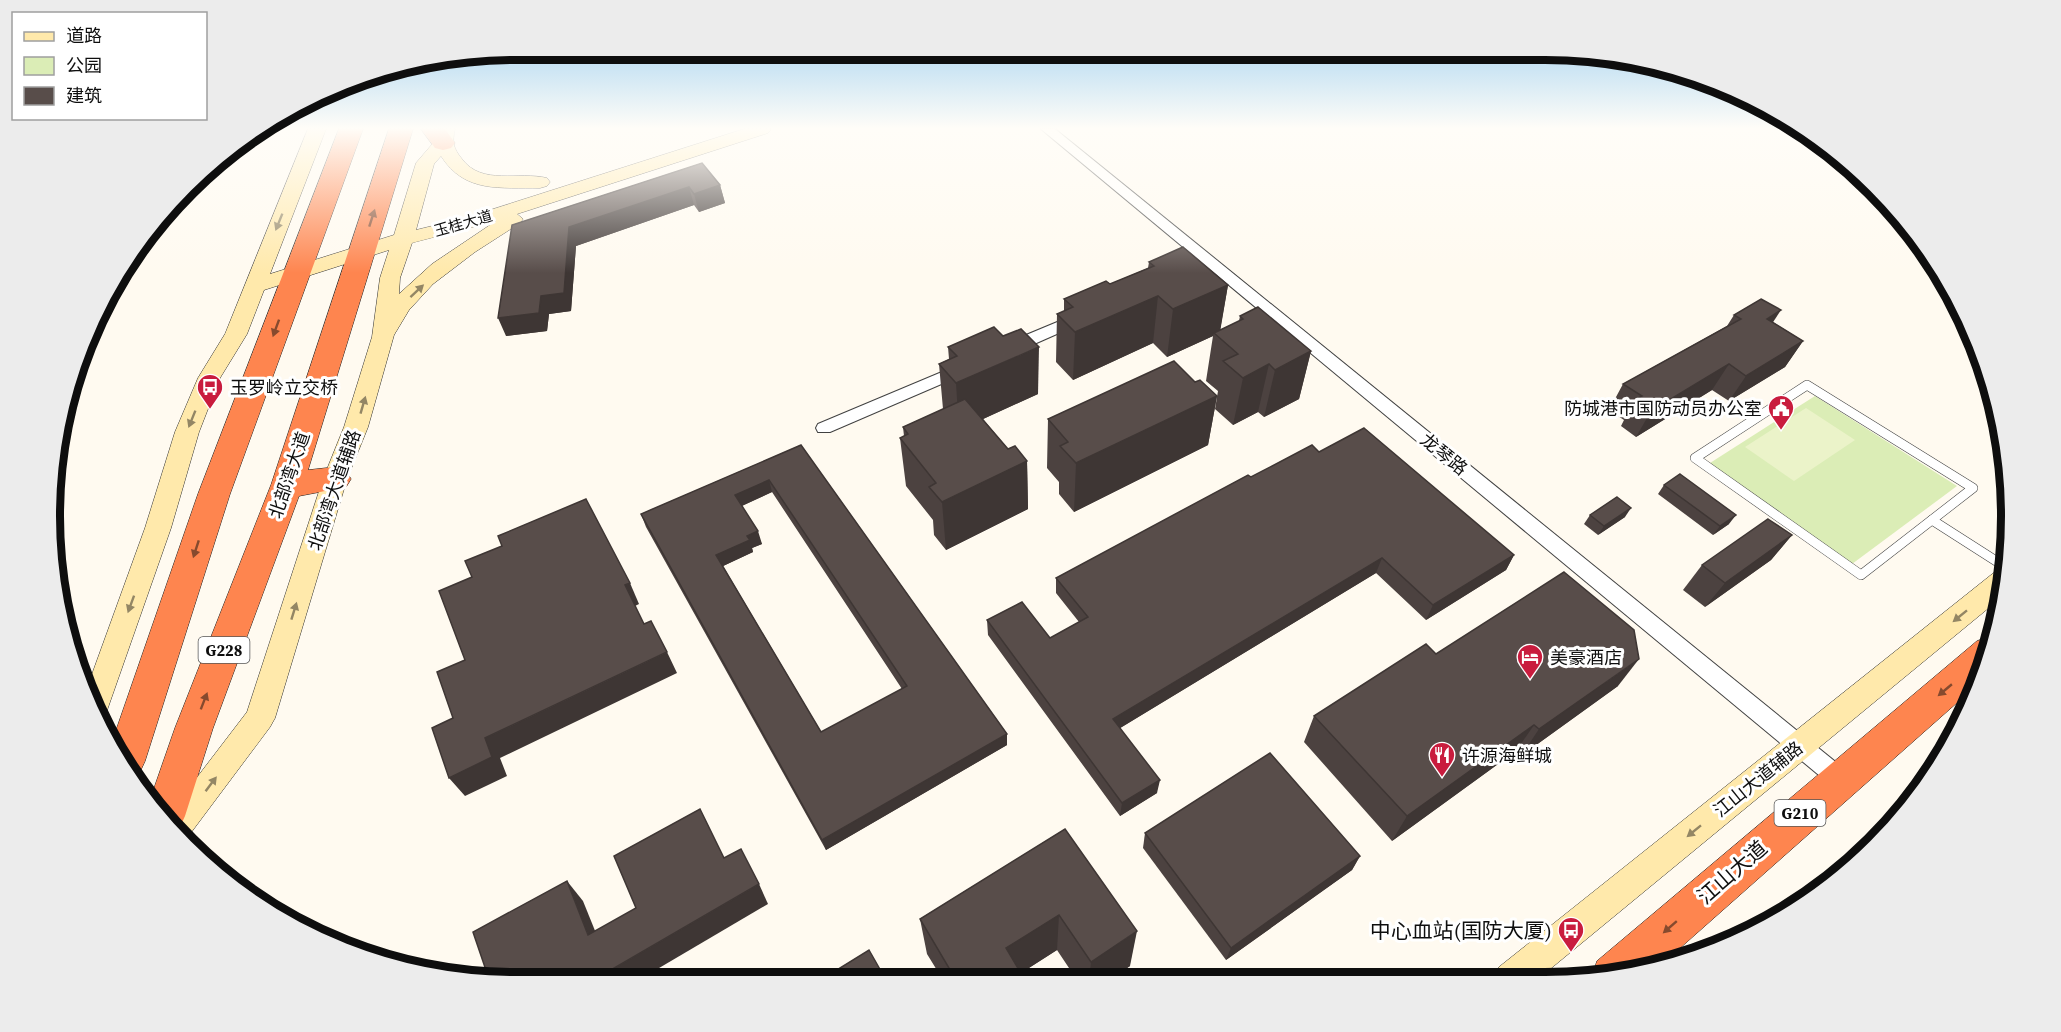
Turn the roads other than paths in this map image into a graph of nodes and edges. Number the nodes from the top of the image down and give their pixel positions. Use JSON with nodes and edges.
{"nodes":[{"id":1,"x":298,"y":177,"type":"edge"},
{"id":2,"x":333,"y":177,"type":"edge"},
{"id":3,"x":386,"y":177,"type":"edge"},
{"id":4,"x":421,"y":177,"type":"edge"},
{"id":5,"x":478,"y":177,"type":"edge"},
{"id":6,"x":577,"y":177,"type":"edge"},
{"id":7,"x":588,"y":177,"type":"edge"},
{"id":8,"x":1106,"y":177,"type":"edge"},
{"id":9,"x":545,"y":189,"type":"junction"},
{"id":10,"x":403,"y":239,"type":"junction"},
{"id":11,"x":362,"y":252,"type":"junction"},
{"id":12,"x":1211,"y":262,"type":"junction"},
{"id":13,"x":1189,"y":271,"type":"edge"},
{"id":14,"x":297,"y":273,"type":"junction"},
{"id":15,"x":254,"y":286,"type":"junction"},
{"id":16,"x":1092,"y":313,"type":"edge"},
{"id":17,"x":383,"y":337,"type":"junction"},
{"id":18,"x":996,"y":354,"type":"edge"},
{"id":19,"x":974,"y":363,"type":"edge"},
{"id":20,"x":824,"y":428,"type":"dead end"},
{"id":21,"x":335,"y":479,"type":"junction"},
{"id":22,"x":287,"y":485,"type":"junction"},
{"id":23,"x":1932,"y":520,"type":"junction"},
{"id":24,"x":1998,"y":562,"type":"edge"},
{"id":25,"x":1995,"y":587,"type":"edge"},
{"id":26,"x":1977,"y":663,"type":"edge"},
{"id":27,"x":98,"y":698,"type":"edge"},
{"id":28,"x":1799,"y":746,"type":"junction"},
{"id":29,"x":127,"y":754,"type":"edge"},
{"id":30,"x":1840,"y":779,"type":"junction"},
{"id":31,"x":167,"y":810,"type":"edge"},
{"id":32,"x":181,"y":825,"type":"edge"},
{"id":33,"x":1627,"y":964,"type":"edge"},
{"id":34,"x":1520,"y":972,"type":"edge"}],
"edges":[{"from":1,"to":15,"type":"main road","one_way":true},
{"from":2,"to":14,"type":"highway"},
{"from":11,"to":3,"type":"highway","name":"北部湾大道","number":"G228","one_way":true},
{"from":4,"to":10,"type":"main road","name":"北部湾大道辅路"},
{"from":5,"to":9,"type":"main road"},
{"from":6,"to":9,"type":"main road","name":"玉桂大道"},
{"from":7,"to":9,"type":"main road","name":"玉桂大道"},
{"from":8,"to":12,"type":"street","name":"龙琴路"},
{"from":9,"to":10,"type":"main road","name":"玉桂大道"},
{"from":17,"to":9,"type":"main road","one_way":true},
{"from":10,"to":11,"type":"main road","name":"玉桂大道"},
{"from":10,"to":17,"type":"main road","name":"北部湾大道辅路"},
{"from":11,"to":14,"type":"main road","name":"玉桂大道"},
{"from":11,"to":22,"type":"highway","name":"北部湾大道","number":"G228"},
{"from":12,"to":13,"type":"street"},
{"from":12,"to":28,"type":"street","name":"龙琴路"},
{"from":14,"to":15,"type":"main road","name":"玉桂大道"},
{"from":14,"to":29,"type":"highway","one_way":true},
{"from":15,"to":27,"type":"main road","one_way":true},
{"from":16,"to":18,"type":"street"},
{"from":21,"to":17,"type":"main road","name":"北部湾大道辅路","one_way":true},
{"from":19,"to":20,"type":"street"},
{"from":21,"to":22,"type":"highway"},
{"from":32,"to":21,"type":"main road","name":"北部湾大道辅路","one_way":true},
{"from":31,"to":22,"type":"highway","name":"北部湾大道","number":"G228","one_way":true},
{"from":23,"to":23,"type":"lane"},
{"from":23,"to":24,"type":"lane"},
{"from":25,"to":28,"type":"main road","name":"江山大道辅路","one_way":true},
{"from":26,"to":30,"type":"highway","name":"江山大道","number":"G210","one_way":true},
{"from":28,"to":30,"type":"street","name":"龙琴路"},
{"from":28,"to":34,"type":"main road","name":"江山大道辅路","one_way":true},
{"from":30,"to":33,"type":"highway","name":"江山大道","number":"G210","one_way":true}]}
